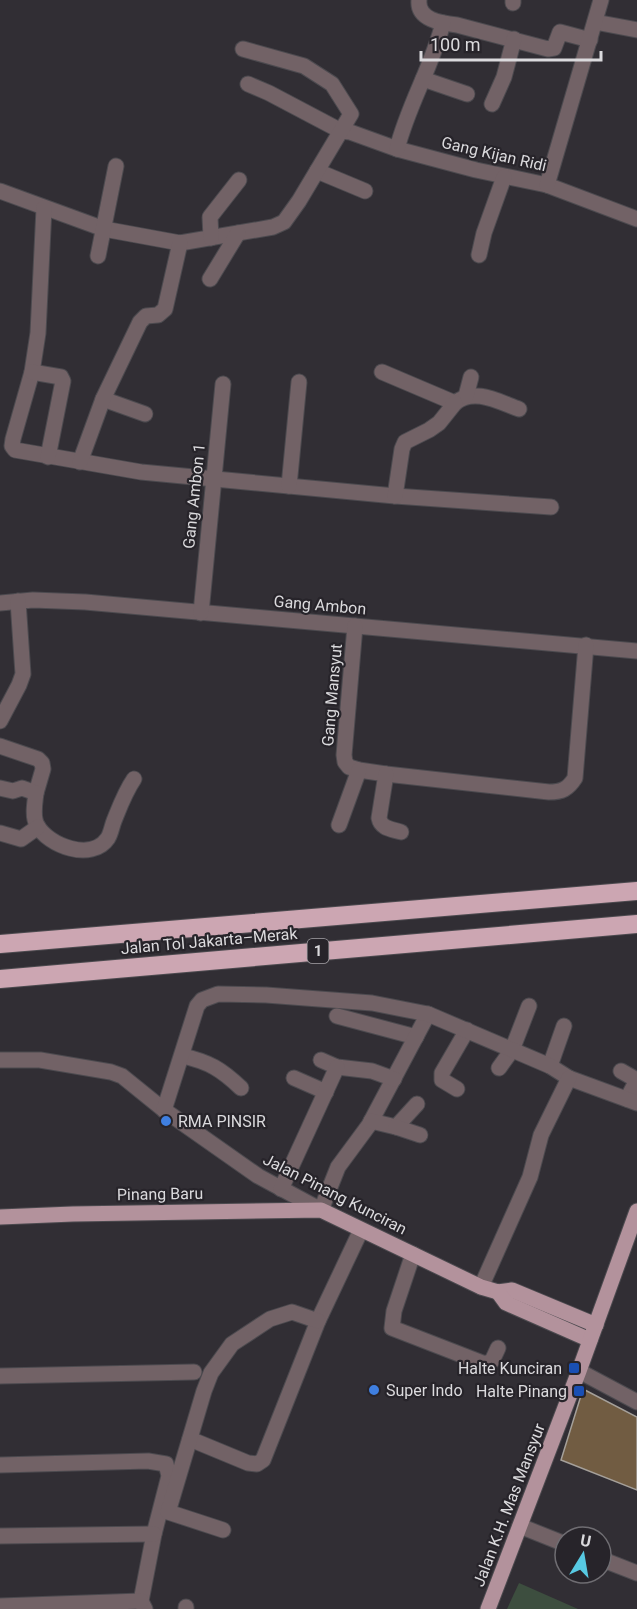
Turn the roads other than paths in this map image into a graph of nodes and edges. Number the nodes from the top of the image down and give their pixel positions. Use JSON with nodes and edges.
{"nodes":[{"id":1,"x":418,"y":0,"type":"edge"},
{"id":2,"x":601,"y":0,"type":"edge"},
{"id":3,"x":595,"y":22,"type":"junction"},
{"id":4,"x":443,"y":23,"type":"junction"},
{"id":5,"x":637,"y":30,"type":"edge"},
{"id":6,"x":514,"y":39,"type":"junction"},
{"id":7,"x":590,"y":40,"type":"junction"},
{"id":8,"x":243,"y":50,"type":"dead end"},
{"id":9,"x":423,"y":79,"type":"junction"},
{"id":10,"x":248,"y":84,"type":"dead end"},
{"id":11,"x":467,"y":94,"type":"dead end"},
{"id":12,"x":492,"y":104,"type":"dead end"},
{"id":13,"x":340,"y":131,"type":"junction"},
{"id":14,"x":396,"y":149,"type":"junction"},
{"id":15,"x":116,"y":166,"type":"dead end"},
{"id":16,"x":317,"y":171,"type":"junction"},
{"id":17,"x":504,"y":177,"type":"junction"},
{"id":18,"x":238,"y":180,"type":"dead end"},
{"id":19,"x":547,"y":185,"type":"junction"},
{"id":20,"x":0,"y":191,"type":"edge"},
{"id":21,"x":365,"y":191,"type":"dead end"},
{"id":22,"x":44,"y":208,"type":"junction"},
{"id":23,"x":637,"y":219,"type":"edge"},
{"id":24,"x":104,"y":229,"type":"junction"},
{"id":25,"x":238,"y":233,"type":"junction"},
{"id":26,"x":211,"y":238,"type":"junction"},
{"id":27,"x":180,"y":243,"type":"junction"},
{"id":28,"x":479,"y":255,"type":"dead end"},
{"id":29,"x":98,"y":256,"type":"dead end"},
{"id":30,"x":210,"y":279,"type":"dead end"},
{"id":31,"x":32,"y":372,"type":"junction"},
{"id":32,"x":382,"y":372,"type":"dead end"},
{"id":33,"x":471,"y":377,"type":"dead end"},
{"id":34,"x":299,"y":382,"type":"dead end"},
{"id":35,"x":223,"y":384,"type":"dead end"},
{"id":36,"x":103,"y":399,"type":"junction"},
{"id":37,"x":461,"y":400,"type":"junction"},
{"id":38,"x":519,"y":409,"type":"dead end"},
{"id":39,"x":145,"y":414,"type":"dead end"},
{"id":40,"x":48,"y":457,"type":"junction"},
{"id":41,"x":80,"y":462,"type":"junction"},
{"id":42,"x":213,"y":478,"type":"junction"},
{"id":43,"x":289,"y":486,"type":"junction"},
{"id":44,"x":395,"y":496,"type":"junction"},
{"id":45,"x":551,"y":507,"type":"dead end"},
{"id":46,"x":18,"y":601,"type":"junction"},
{"id":47,"x":0,"y":603,"type":"edge"},
{"id":48,"x":201,"y":613,"type":"junction"},
{"id":49,"x":356,"y":626,"type":"junction"},
{"id":50,"x":586,"y":645,"type":"junction"},
{"id":51,"x":637,"y":651,"type":"edge"},
{"id":52,"x":0,"y":720,"type":"edge"},
{"id":53,"x":0,"y":746,"type":"edge"},
{"id":54,"x":359,"y":770,"type":"junction"},
{"id":55,"x":386,"y":774,"type":"junction"},
{"id":56,"x":134,"y":779,"type":"dead end"},
{"id":57,"x":0,"y":788,"type":"edge"},
{"id":58,"x":36,"y":793,"type":"junction"},
{"id":59,"x":339,"y":825,"type":"dead end"},
{"id":60,"x":38,"y":827,"type":"junction"},
{"id":61,"x":402,"y":832,"type":"dead end"},
{"id":62,"x":0,"y":833,"type":"edge"},
{"id":63,"x":637,"y":891,"type":"edge"},
{"id":64,"x":637,"y":924,"type":"edge"},
{"id":65,"x":0,"y":944,"type":"edge"},
{"id":66,"x":0,"y":979,"type":"edge"},
{"id":67,"x":529,"y":1006,"type":"dead end"},
{"id":68,"x":428,"y":1014,"type":"junction"},
{"id":69,"x":337,"y":1016,"type":"dead end"},
{"id":70,"x":564,"y":1026,"type":"dead end"},
{"id":71,"x":467,"y":1030,"type":"junction"},
{"id":72,"x":416,"y":1037,"type":"junction"},
{"id":73,"x":512,"y":1050,"type":"junction"},
{"id":74,"x":183,"y":1056,"type":"junction"},
{"id":75,"x":0,"y":1060,"type":"edge"},
{"id":76,"x":321,"y":1060,"type":"dead end"},
{"id":77,"x":550,"y":1066,"type":"junction"},
{"id":78,"x":337,"y":1067,"type":"junction"},
{"id":79,"x":499,"y":1068,"type":"dead end"},
{"id":80,"x":621,"y":1071,"type":"dead end"},
{"id":81,"x":294,"y":1078,"type":"dead end"},
{"id":82,"x":569,"y":1078,"type":"junction"},
{"id":83,"x":394,"y":1079,"type":"junction"},
{"id":84,"x":241,"y":1088,"type":"dead end"},
{"id":85,"x":457,"y":1089,"type":"dead end"},
{"id":86,"x":326,"y":1092,"type":"junction"},
{"id":87,"x":632,"y":1101,"type":"edge"},
{"id":88,"x":417,"y":1104,"type":"dead end"},
{"id":89,"x":164,"y":1110,"type":"junction"},
{"id":90,"x":371,"y":1121,"type":"junction"},
{"id":91,"x":396,"y":1127,"type":"junction"},
{"id":92,"x":420,"y":1135,"type":"dead end"},
{"id":93,"x":281,"y":1189,"type":"junction"},
{"id":94,"x":321,"y":1210,"type":"junction"},
{"id":95,"x":637,"y":1211,"type":"edge"},
{"id":96,"x":0,"y":1217,"type":"edge"},
{"id":97,"x":361,"y":1230,"type":"junction"},
{"id":98,"x":413,"y":1254,"type":"junction"},
{"id":99,"x":481,"y":1287,"type":"junction"},
{"id":100,"x":498,"y":1292,"type":"junction"},
{"id":101,"x":318,"y":1321,"type":"junction"},
{"id":102,"x":596,"y":1325,"type":"junction"},
{"id":103,"x":590,"y":1340,"type":"junction"},
{"id":104,"x":498,"y":1348,"type":"dead end"},
{"id":105,"x":579,"y":1371,"type":"junction"},
{"id":106,"x":194,"y":1372,"type":"dead end"},
{"id":107,"x":0,"y":1376,"type":"edge"},
{"id":108,"x":637,"y":1402,"type":"edge"},
{"id":109,"x":190,"y":1439,"type":"junction"},
{"id":110,"x":0,"y":1465,"type":"edge"},
{"id":111,"x":520,"y":1526,"type":"junction"},
{"id":112,"x":223,"y":1530,"type":"dead end"},
{"id":113,"x":154,"y":1534,"type":"junction"},
{"id":114,"x":0,"y":1536,"type":"edge"},
{"id":115,"x":553,"y":1539,"type":"edge"},
{"id":116,"x":613,"y":1564,"type":"edge"},
{"id":117,"x":637,"y":1573,"type":"edge"},
{"id":118,"x":143,"y":1605,"type":"edge"},
{"id":119,"x":0,"y":1606,"type":"edge"},
{"id":120,"x":488,"y":1609,"type":"edge"}],
"edges":[{"from":1,"to":4,"type":"street"},
{"from":2,"to":3,"type":"street"},
{"from":3,"to":5,"type":"street"},
{"from":3,"to":7,"type":"street"},
{"from":4,"to":6,"type":"street"},
{"from":4,"to":9,"type":"street"},
{"from":6,"to":7,"type":"street"},
{"from":6,"to":12,"type":"street"},
{"from":7,"to":19,"type":"street"},
{"from":8,"to":13,"type":"street"},
{"from":9,"to":11,"type":"street"},
{"from":9,"to":14,"type":"street"},
{"from":10,"to":13,"type":"street","name":"Gang Kijan Ridi"},
{"from":13,"to":14,"type":"street","name":"Gang Kijan Ridi"},
{"from":13,"to":16,"type":"street"},
{"from":14,"to":17,"type":"street","name":"Gang Kijan Ridi"},
{"from":15,"to":24,"type":"street"},
{"from":16,"to":21,"type":"street"},
{"from":16,"to":25,"type":"street"},
{"from":17,"to":19,"type":"street","name":"Gang Kijan Ridi"},
{"from":17,"to":28,"type":"street"},
{"from":18,"to":26,"type":"street"},
{"from":19,"to":23,"type":"street","name":"Gang Kijan Ridi"},
{"from":20,"to":22,"type":"street"},
{"from":22,"to":24,"type":"street"},
{"from":22,"to":31,"type":"street"},
{"from":24,"to":27,"type":"street"},
{"from":24,"to":29,"type":"street"},
{"from":25,"to":26,"type":"street"},
{"from":25,"to":30,"type":"street"},
{"from":26,"to":27,"type":"street"},
{"from":27,"to":36,"type":"street"},
{"from":31,"to":40,"type":"street"},
{"from":31,"to":40,"type":"street"},
{"from":32,"to":37,"type":"street"},
{"from":33,"to":37,"type":"street"},
{"from":34,"to":43,"type":"street"},
{"from":35,"to":42,"type":"street","name":"Gang Ambon 1"},
{"from":36,"to":39,"type":"street"},
{"from":36,"to":41,"type":"street"},
{"from":37,"to":38,"type":"street"},
{"from":37,"to":44,"type":"street"},
{"from":40,"to":41,"type":"street"},
{"from":41,"to":42,"type":"street"},
{"from":42,"to":43,"type":"street"},
{"from":42,"to":48,"type":"street","name":"Gang Ambon 1"},
{"from":43,"to":44,"type":"street"},
{"from":44,"to":45,"type":"street"},
{"from":46,"to":47,"type":"street","name":"Gang Ambon"},
{"from":46,"to":48,"type":"street","name":"Gang Ambon"},
{"from":46,"to":52,"type":"street"},
{"from":48,"to":49,"type":"street","name":"Gang Ambon"},
{"from":49,"to":50,"type":"street","name":"Gang Ambon"},
{"from":49,"to":54,"type":"street","name":"Gang Mansyut"},
{"from":50,"to":51,"type":"street","name":"Gang Ambon"},
{"from":50,"to":55,"type":"street"},
{"from":53,"to":58,"type":"street"},
{"from":54,"to":55,"type":"street"},
{"from":54,"to":59,"type":"street"},
{"from":55,"to":61,"type":"street"},
{"from":56,"to":60,"type":"street"},
{"from":57,"to":58,"type":"street"},
{"from":58,"to":60,"type":"street"},
{"from":60,"to":62,"type":"street"},
{"from":63,"to":65,"type":"highway","name":"Jalan Tol Jakarta–Merak","number":"1"},
{"from":64,"to":66,"type":"highway","name":"Jalan Tol Jakarta–Merak","number":"1"},
{"from":67,"to":73,"type":"street"},
{"from":68,"to":71,"type":"street"},
{"from":68,"to":72,"type":"street"},
{"from":68,"to":74,"type":"street"},
{"from":69,"to":72,"type":"street"},
{"from":70,"to":77,"type":"street"},
{"from":71,"to":73,"type":"street"},
{"from":71,"to":85,"type":"street"},
{"from":72,"to":83,"type":"street"},
{"from":73,"to":77,"type":"street"},
{"from":73,"to":79,"type":"street"},
{"from":74,"to":84,"type":"street"},
{"from":74,"to":89,"type":"street"},
{"from":75,"to":89,"type":"street","name":"Jalan Pinang Kunciran"},
{"from":76,"to":78,"type":"street"},
{"from":77,"to":82,"type":"street"},
{"from":78,"to":83,"type":"street"},
{"from":78,"to":86,"type":"street"},
{"from":80,"to":87,"type":"street"},
{"from":81,"to":86,"type":"street"},
{"from":82,"to":87,"type":"street"},
{"from":82,"to":99,"type":"street"},
{"from":83,"to":90,"type":"street"},
{"from":86,"to":93,"type":"street"},
{"from":88,"to":91,"type":"street"},
{"from":89,"to":93,"type":"street","name":"Jalan Pinang Kunciran"},
{"from":90,"to":91,"type":"street"},
{"from":90,"to":94,"type":"street"},
{"from":91,"to":92,"type":"street"},
{"from":93,"to":94,"type":"street","name":"Jalan Pinang Kunciran"},
{"from":94,"to":96,"type":"main road","name":"Pinang Baru"},
{"from":94,"to":97,"type":"main road","name":"Jalan Pinang Kunciran"},
{"from":95,"to":102,"type":"main road","name":"Jalan K.H. Mas Mansyur"},
{"from":97,"to":98,"type":"main road","name":"Jalan Pinang Kunciran"},
{"from":97,"to":101,"type":"street"},
{"from":98,"to":99,"type":"main road","name":"Jalan Pinang Kunciran"},
{"from":98,"to":104,"type":"street"},
{"from":99,"to":100,"type":"main road","name":"Jalan Pinang Kunciran"},
{"from":100,"to":102,"type":"main road","name":"Jalan Pinang Kunciran"},
{"from":100,"to":103,"type":"main road","name":"Jalan Pinang Kunciran"},
{"from":101,"to":109,"type":"street"},
{"from":101,"to":109,"type":"street"},
{"from":102,"to":103,"type":"main road","name":"Jalan K.H. Mas Mansyur"},
{"from":103,"to":105,"type":"main road","name":"Jalan K.H. Mas Mansyur"},
{"from":105,"to":108,"type":"street"},
{"from":105,"to":111,"type":"main road","name":"Jalan K.H. Mas Mansyur"},
{"from":106,"to":107,"type":"street"},
{"from":109,"to":112,"type":"street"},
{"from":110,"to":113,"type":"street"},
{"from":111,"to":115,"type":"street"},
{"from":111,"to":120,"type":"main road","name":"Jalan K.H. Mas Mansyur"},
{"from":113,"to":114,"type":"street"},
{"from":113,"to":118,"type":"street"},
{"from":116,"to":117,"type":"street"},
{"from":118,"to":119,"type":"street"}]}
